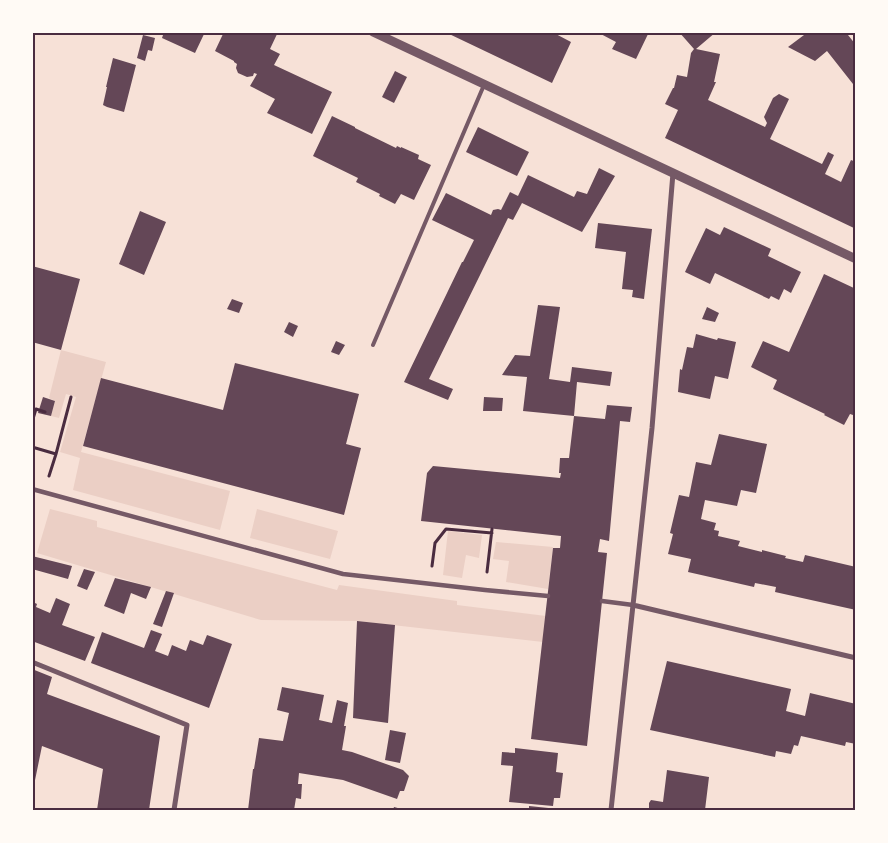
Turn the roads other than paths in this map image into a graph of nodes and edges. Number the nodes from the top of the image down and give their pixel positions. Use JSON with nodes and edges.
{"nodes":[{"id":1,"x":373,"y":32,"type":"edge"},
{"id":2,"x":484,"y":85,"type":"junction"},
{"id":3,"x":672,"y":173,"type":"junction"},
{"id":4,"x":856,"y":259,"type":"edge"},
{"id":5,"x":373,"y":345,"type":"dead end"},
{"id":6,"x":32,"y":490,"type":"edge"},
{"id":7,"x":548,"y":596,"type":"dead end"},
{"id":8,"x":602,"y":601,"type":"dead end"},
{"id":9,"x":633,"y":605,"type":"junction"},
{"id":10,"x":856,"y":658,"type":"edge"},
{"id":11,"x":32,"y":662,"type":"edge"},
{"id":12,"x":174,"y":810,"type":"edge"},
{"id":13,"x":611,"y":810,"type":"edge"}],
"edges":[{"from":1,"to":2,"type":"street"},
{"from":2,"to":3,"type":"street"},
{"from":2,"to":5,"type":"lane"},
{"from":3,"to":4,"type":"street"},
{"from":3,"to":9,"type":"street"},
{"from":6,"to":7,"type":"street"},
{"from":8,"to":9,"type":"street"},
{"from":9,"to":10,"type":"street"},
{"from":9,"to":13,"type":"street"},
{"from":11,"to":12,"type":"street"}]}
